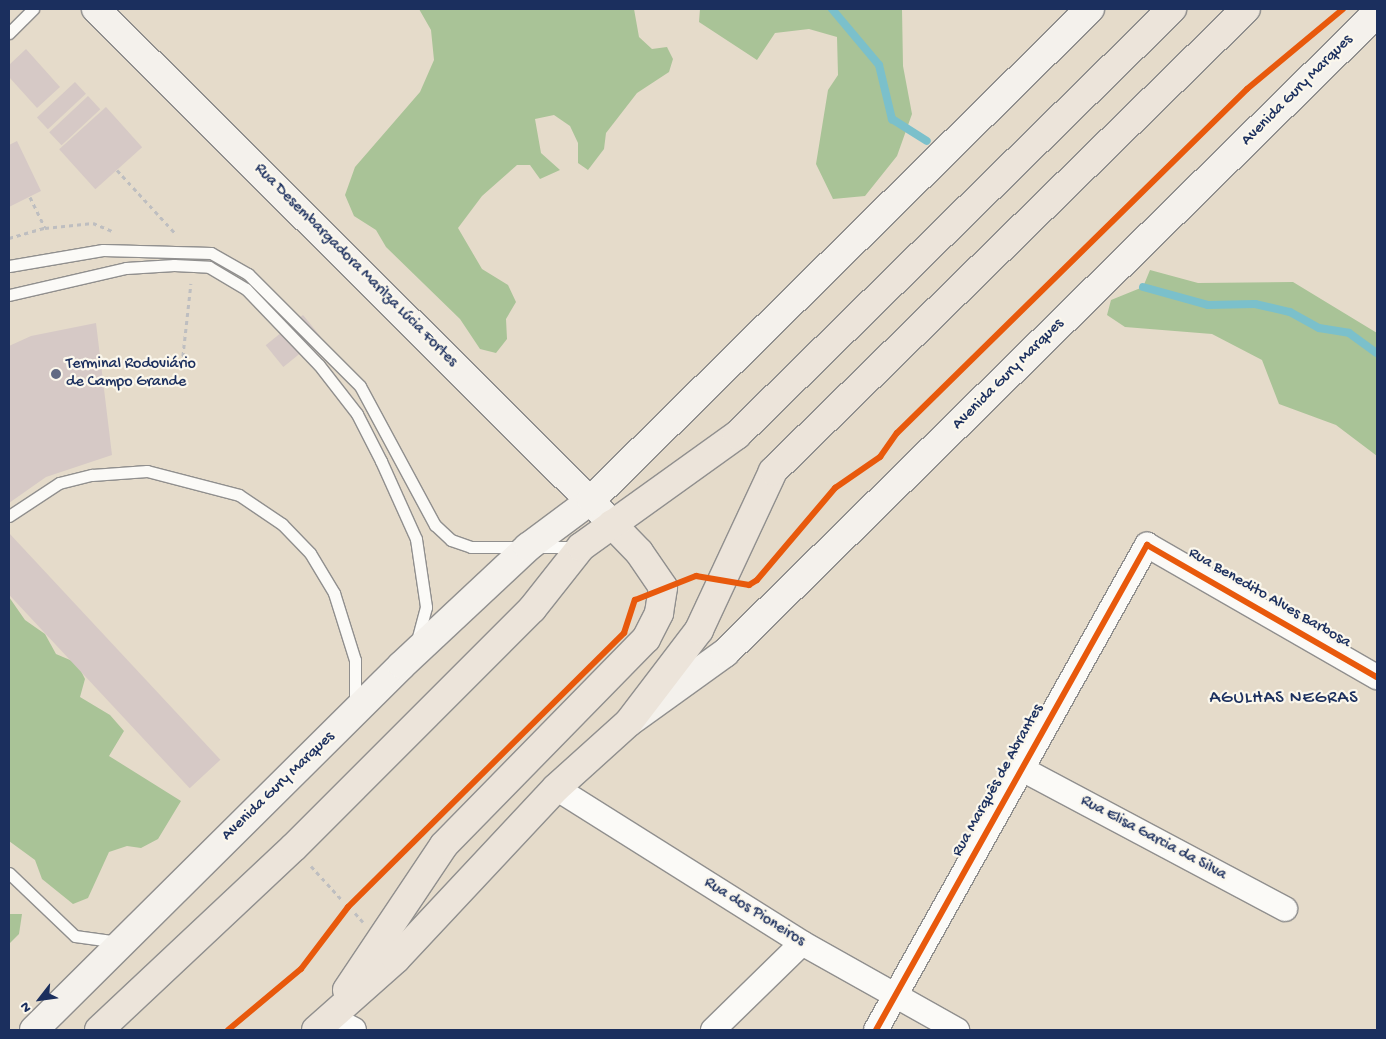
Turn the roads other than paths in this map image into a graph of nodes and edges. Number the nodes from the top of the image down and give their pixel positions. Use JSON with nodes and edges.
{"nodes":[{"id":1,"x":33,"y":9,"type":"edge"},
{"id":2,"x":96,"y":9,"type":"edge"},
{"id":3,"x":1090,"y":9,"type":"edge"},
{"id":4,"x":1172,"y":9,"type":"edge"},
{"id":5,"x":1246,"y":9,"type":"edge"},
{"id":6,"x":1377,"y":13,"type":"edge"},
{"id":7,"x":9,"y":33,"type":"edge"},
{"id":8,"x":9,"y":266,"type":"edge"},
{"id":9,"x":9,"y":295,"type":"edge"},
{"id":10,"x":591,"y":500,"type":"junction"},
{"id":11,"x":9,"y":516,"type":"edge"},
{"id":12,"x":612,"y":524,"type":"junction"},
{"id":13,"x":1147,"y":545,"type":"joint"},
{"id":14,"x":528,"y":547,"type":"junction"},
{"id":15,"x":581,"y":547,"type":"junction"},
{"id":16,"x":402,"y":666,"type":"junction"},
{"id":17,"x":1377,"y":677,"type":"edge"},
{"id":18,"x":355,"y":713,"type":"junction"},
{"id":19,"x":629,"y":722,"type":"junction"},
{"id":20,"x":1022,"y":769,"type":"junction"},
{"id":21,"x":556,"y":788,"type":"junction"},
{"id":22,"x":9,"y":873,"type":"edge"},
{"id":23,"x":1285,"y":909,"type":"dead end"},
{"id":24,"x":119,"y":942,"type":"junction"},
{"id":25,"x":802,"y":943,"type":"junction"},
{"id":26,"x":895,"y":996,"type":"junction"},
{"id":27,"x":323,"y":1023,"type":"edge"},
{"id":28,"x":34,"y":1030,"type":"edge"},
{"id":29,"x":99,"y":1030,"type":"edge"},
{"id":30,"x":354,"y":1030,"type":"edge"},
{"id":31,"x":713,"y":1030,"type":"edge"},
{"id":32,"x":876,"y":1030,"type":"edge"},
{"id":33,"x":957,"y":1030,"type":"edge"}],
"edges":[{"from":1,"to":7,"type":"lane"},
{"from":2,"to":10,"type":"main road","name":"Rua Desembargadora Marilza Lúcia Fortes"},
{"from":3,"to":10,"type":"main road","name":"Avenida Gury Marques"},
{"from":4,"to":12,"type":"main road"},
{"from":5,"to":19,"type":"main road","name":"Avenida Gury Marques"},
{"from":6,"to":19,"type":"main road","name":"Avenida Gury Marques"},
{"from":8,"to":14,"type":"lane"},
{"from":9,"to":16,"type":"lane"},
{"from":10,"to":12,"type":"main road","name":"Rua Desembargadora Marilza Lúcia Fortes"},
{"from":10,"to":14,"type":"main road","name":"Avenida Gury Marques"},
{"from":11,"to":18,"type":"lane"},
{"from":12,"to":15,"type":"main road"},
{"from":12,"to":27,"type":"main road"},
{"from":13,"to":17,"type":"street","name":"Rua Benedito Alves Barbosa"},
{"from":13,"to":20,"type":"street","name":"Rua Marquês de Abrantes"},
{"from":14,"to":15,"type":"lane"},
{"from":14,"to":16,"type":"main road","name":"Avenida Gury Marques"},
{"from":15,"to":29,"type":"main road"},
{"from":16,"to":18,"type":"main road","name":"Avenida Gury Marques"},
{"from":18,"to":24,"type":"main road","name":"Avenida Gury Marques"},
{"from":19,"to":21,"type":"main road","name":"Avenida Gury Marques"},
{"from":20,"to":23,"type":"street","name":"Rua Elisa Garcia da Silva"},
{"from":20,"to":26,"type":"street","name":"Rua Marquês de Abrantes"},
{"from":21,"to":25,"type":"street","name":"Rua dos Pioneiros"},
{"from":21,"to":27,"type":"main road","name":"Avenida Gury Marques"},
{"from":22,"to":24,"type":"lane"},
{"from":24,"to":28,"type":"main road","name":"Avenida Gury Marques"},
{"from":25,"to":26,"type":"street","name":"Rua dos Pioneiros"},
{"from":25,"to":31,"type":"street"},
{"from":26,"to":32,"type":"street","name":"Rua Marquês de Abrantes"},
{"from":26,"to":33,"type":"street","name":"Rua dos Pioneiros"},
{"from":27,"to":30,"type":"street"}]}
